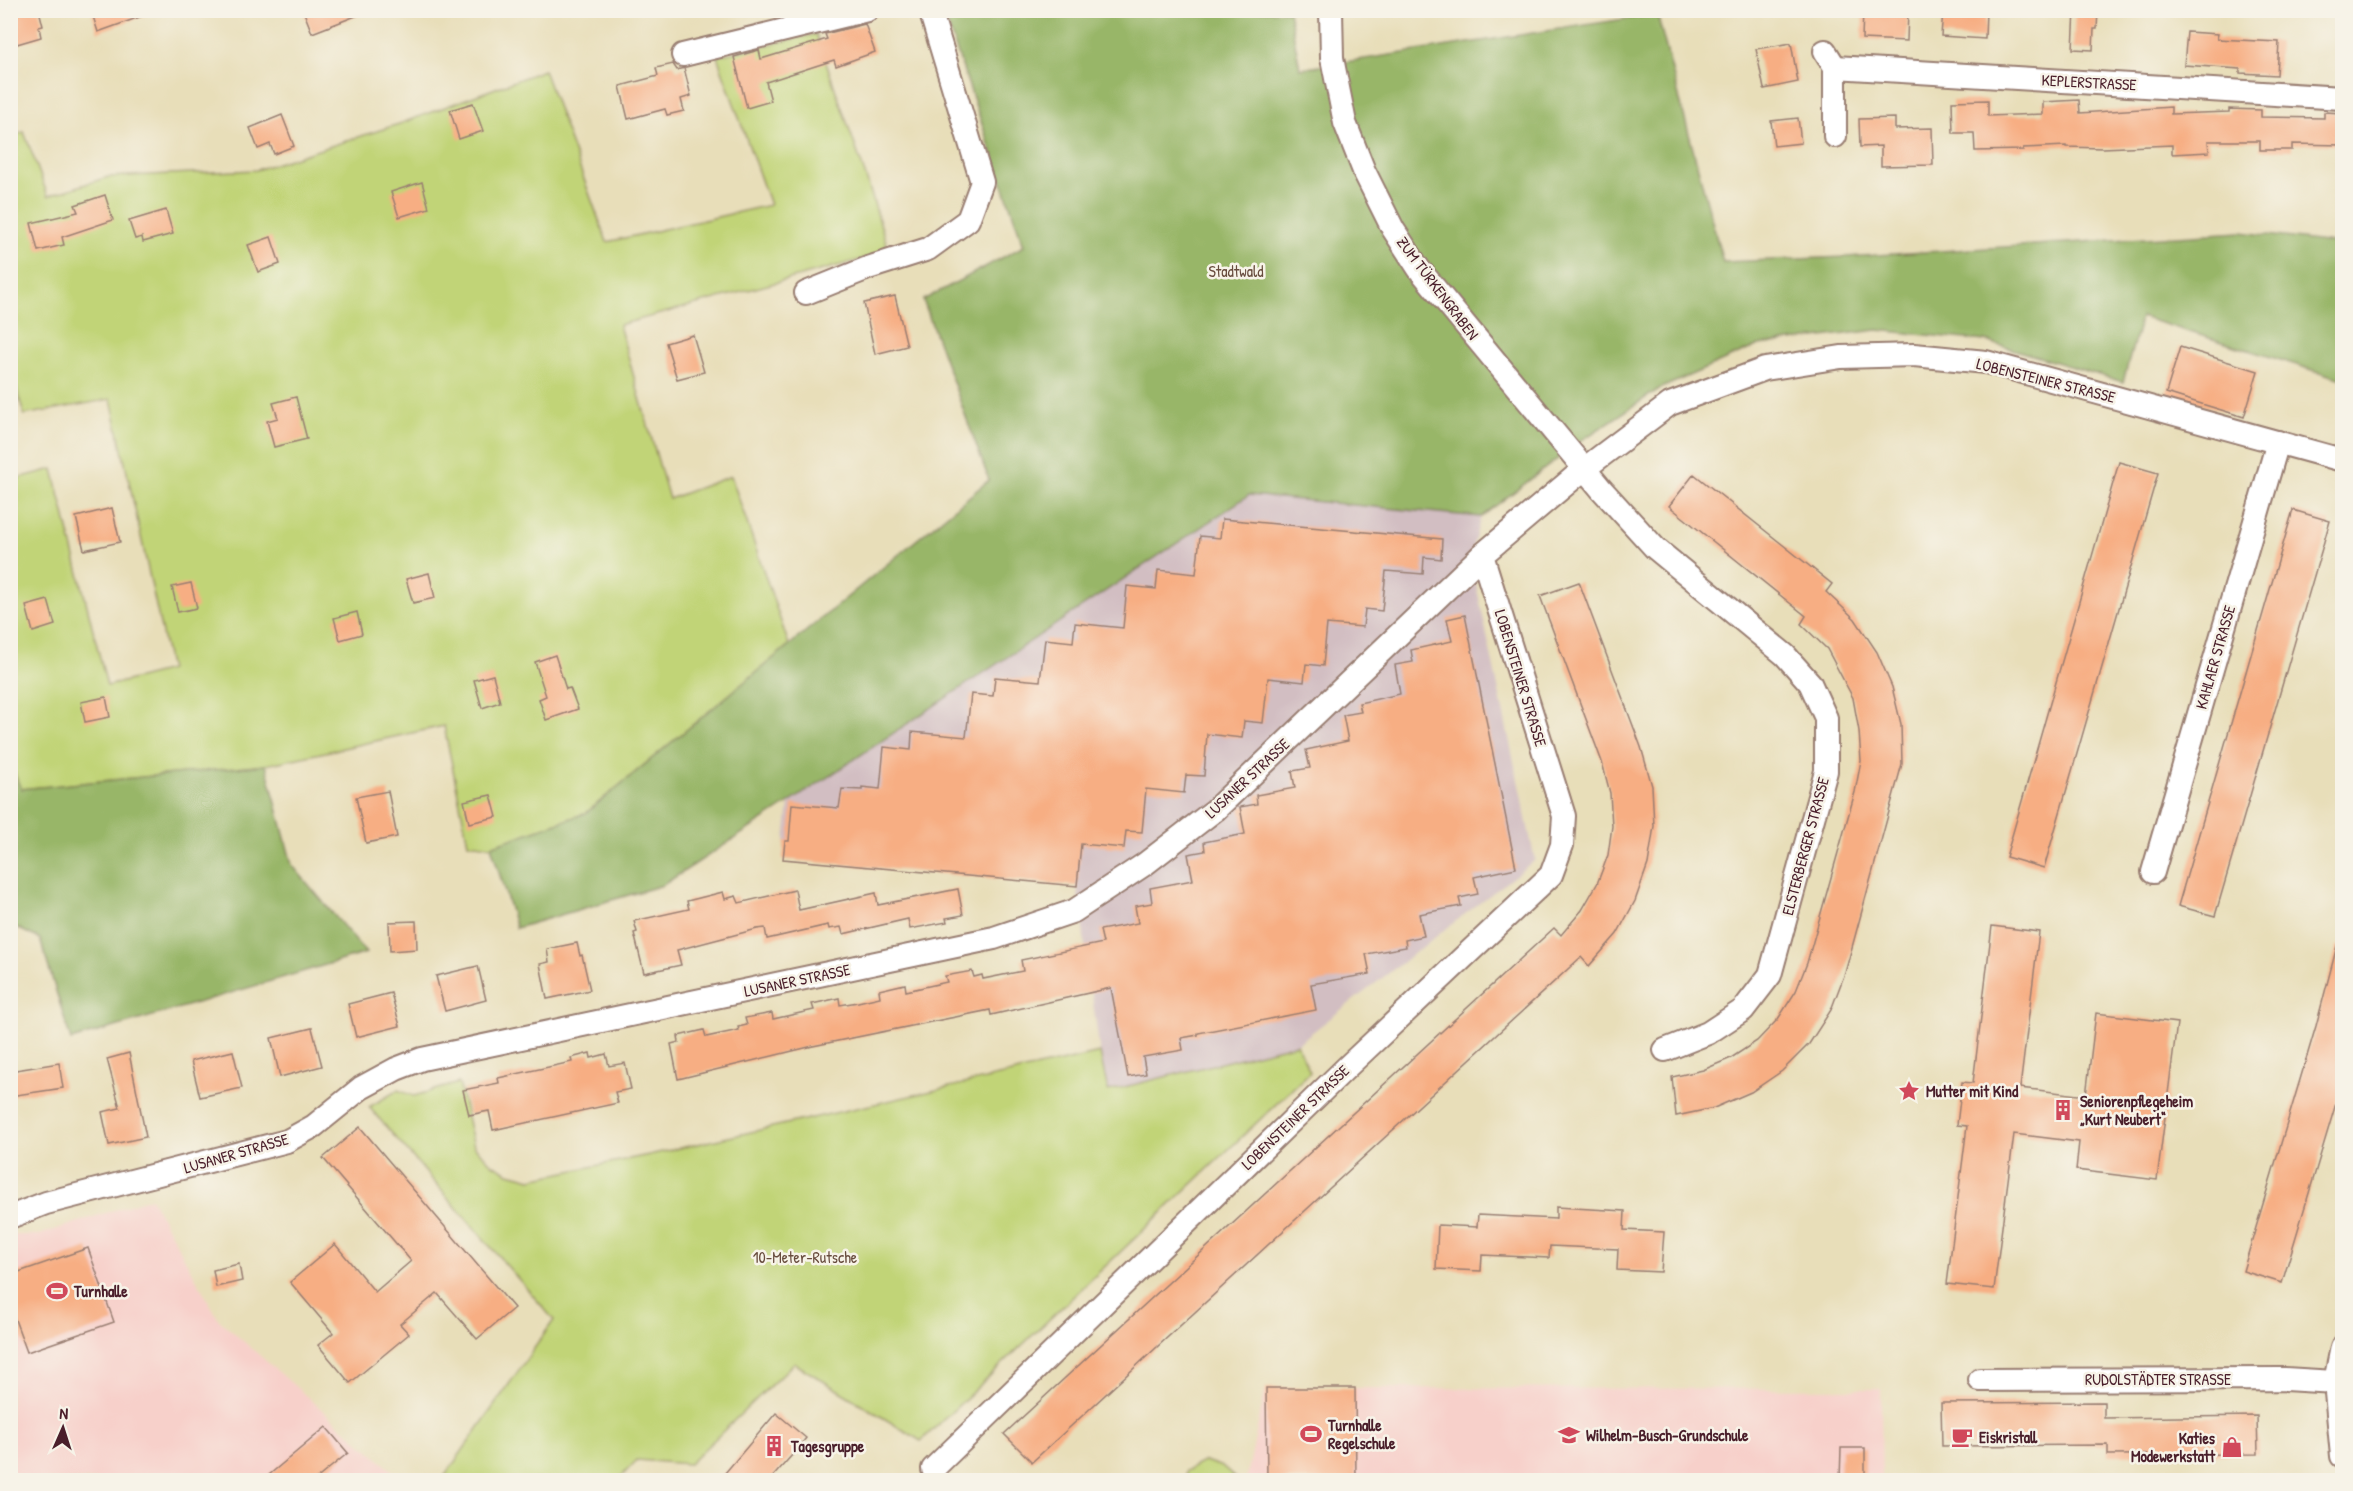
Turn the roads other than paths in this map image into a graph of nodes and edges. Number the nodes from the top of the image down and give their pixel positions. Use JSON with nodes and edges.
{"nodes":[{"id":1,"x":867,"y":10,"type":"edge"},
{"id":2,"x":930,"y":10,"type":"edge"},
{"id":3,"x":1331,"y":10,"type":"edge"},
{"id":4,"x":682,"y":55,"type":"dead end"},
{"id":5,"x":2343,"y":98,"type":"edge"},
{"id":6,"x":1835,"y":136,"type":"dead end"},
{"id":7,"x":806,"y":293,"type":"dead end"},
{"id":8,"x":2278,"y":442,"type":"junction"},
{"id":9,"x":2343,"y":460,"type":"edge"},
{"id":10,"x":1584,"y":469,"type":"junction"},
{"id":11,"x":1482,"y":555,"type":"junction"},
{"id":12,"x":2153,"y":872,"type":"dead end"},
{"id":13,"x":1665,"y":1050,"type":"dead end"},
{"id":14,"x":10,"y":1217,"type":"edge"},
{"id":15,"x":2343,"y":1347,"type":"edge"},
{"id":16,"x":1980,"y":1380,"type":"dead end"},
{"id":17,"x":2335,"y":1382,"type":"junction"},
{"id":18,"x":2343,"y":1456,"type":"edge"},
{"id":19,"x":933,"y":1469,"type":"dead end"}],
"edges":[{"from":1,"to":4,"type":"street"},
{"from":2,"to":7,"type":"street"},
{"from":3,"to":10,"type":"street","name":"ZUM TÜRKENGRABEN"},
{"from":5,"to":6,"type":"street","name":"KEPLERSTRASSE"},
{"from":8,"to":9,"type":"street","name":"LOBENSTEINER STRASSE"},
{"from":8,"to":10,"type":"street","name":"LOBENSTEINER STRASSE"},
{"from":8,"to":12,"type":"street","name":"KAHLAER STRASSE"},
{"from":10,"to":11,"type":"street","name":"LOBENSTEINER STRASSE"},
{"from":10,"to":13,"type":"street","name":"ELSTERBERGER STRASSE"},
{"from":11,"to":14,"type":"street","name":"LUSANER STRASSE"},
{"from":11,"to":19,"type":"street","name":"LOBENSTEINER STRASSE"},
{"from":15,"to":17,"type":"street"},
{"from":16,"to":17,"type":"street","name":"RUDOLSTÄDTER STRASSE"},
{"from":17,"to":18,"type":"street"}]}
